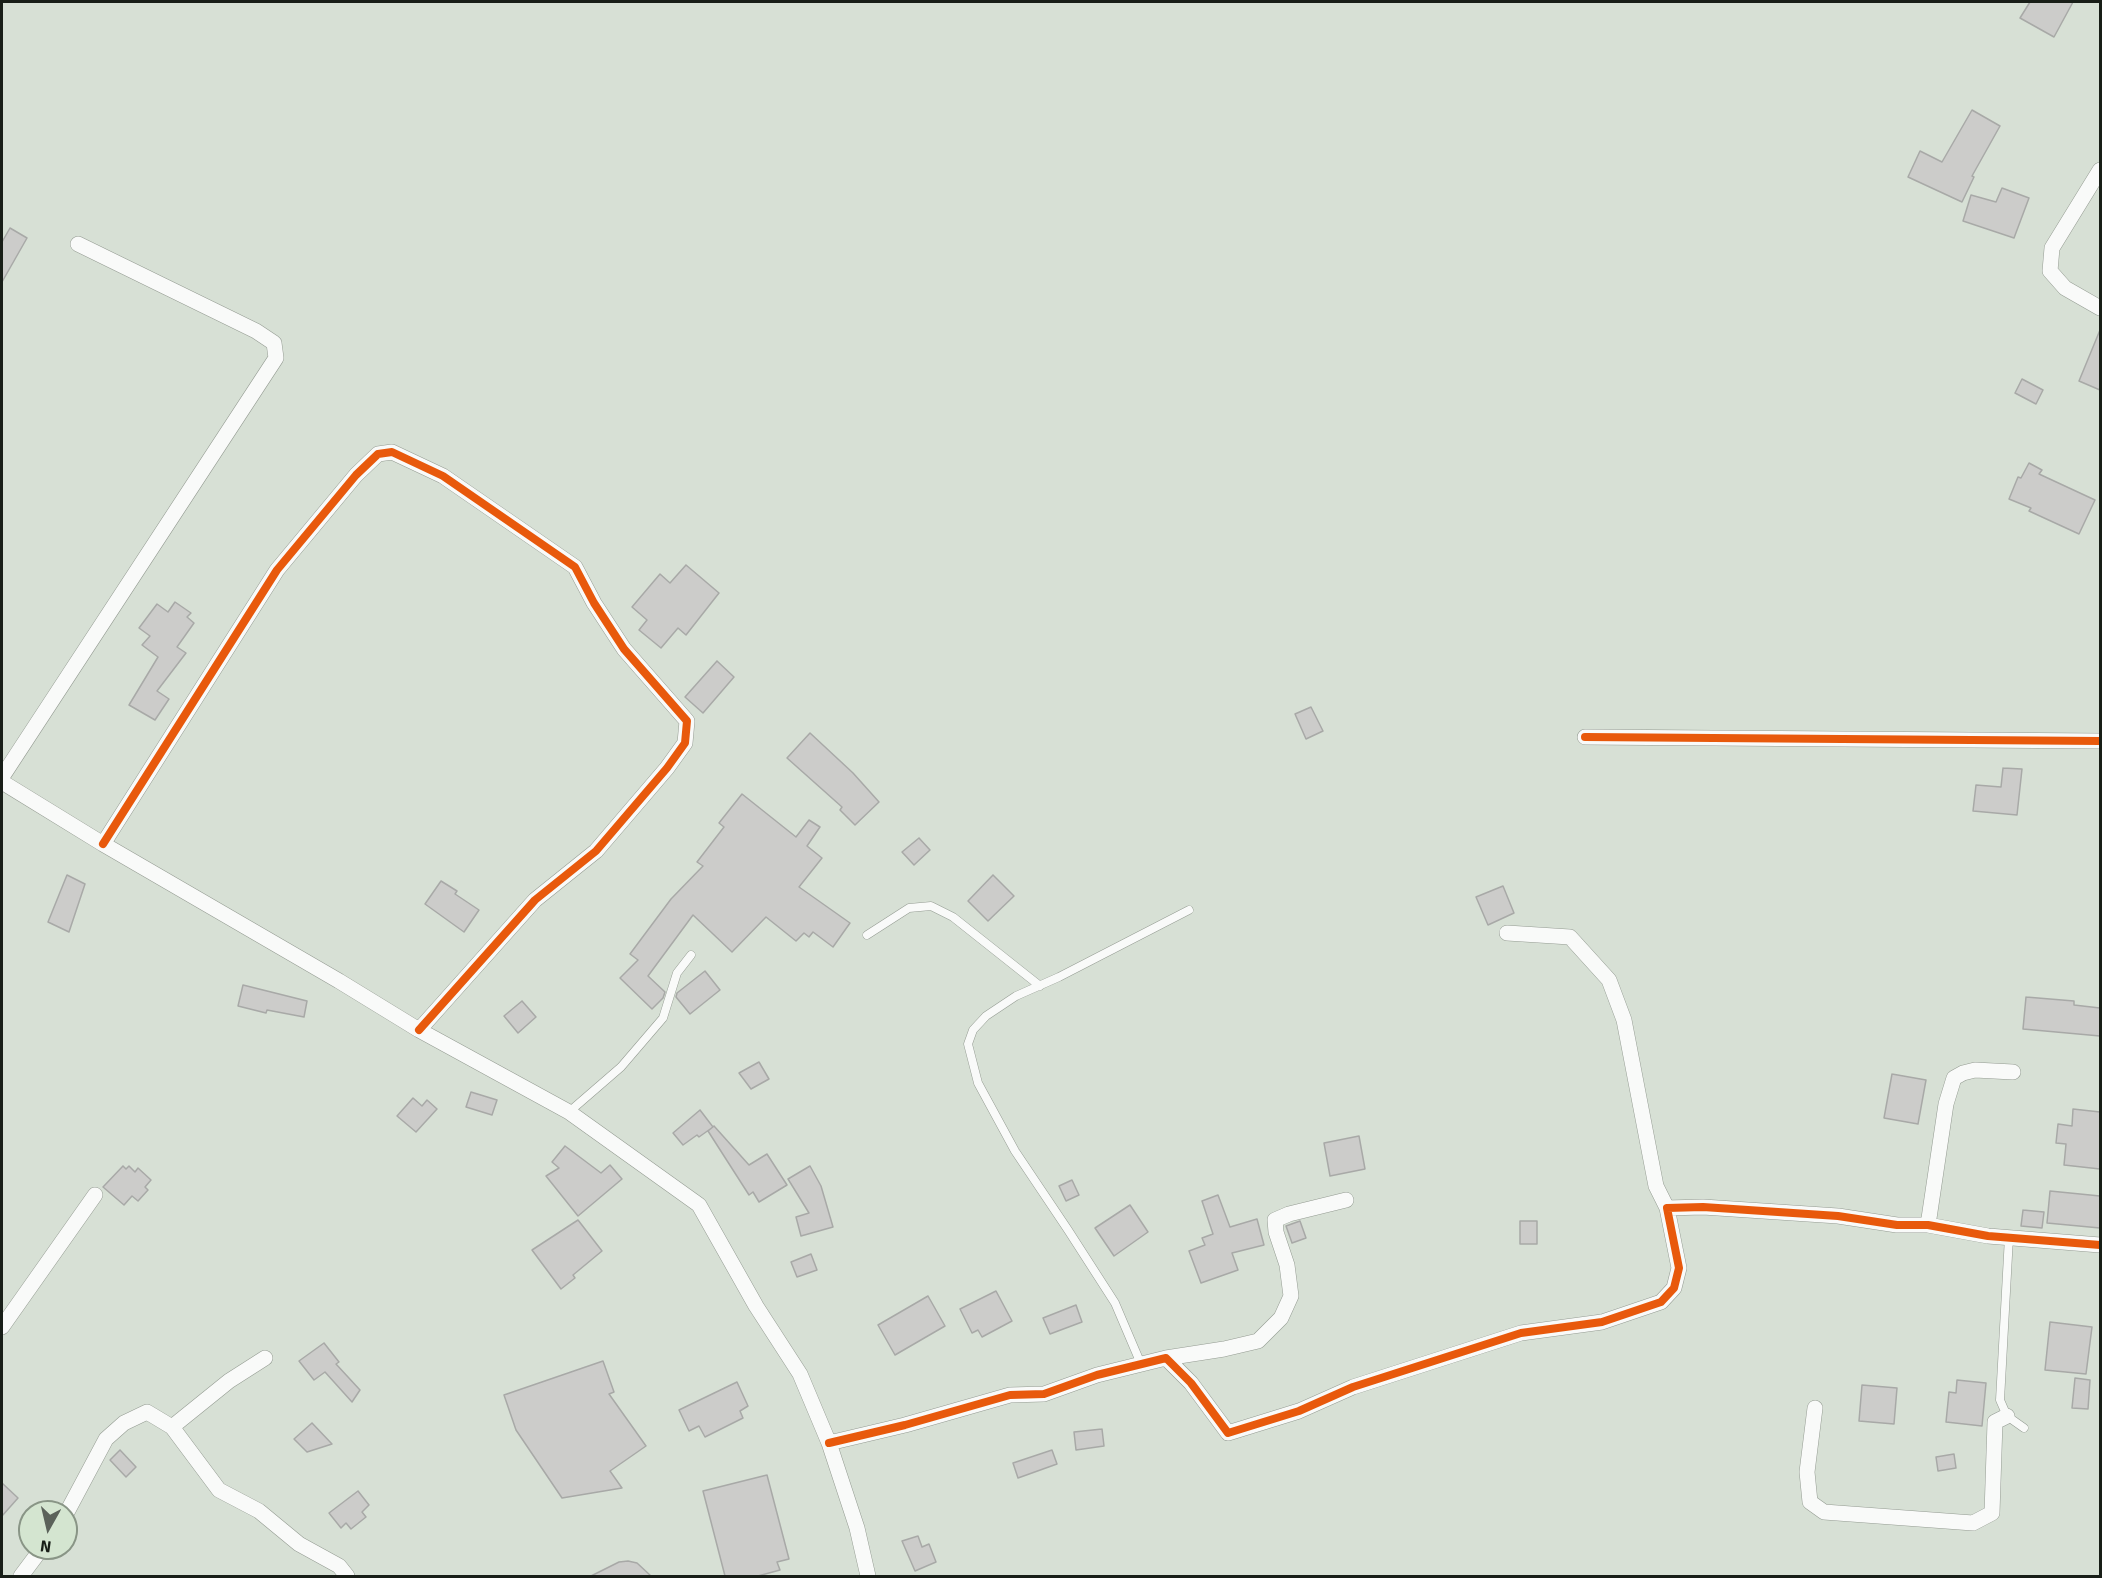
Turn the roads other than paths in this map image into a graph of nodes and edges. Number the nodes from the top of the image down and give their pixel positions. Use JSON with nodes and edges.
{"nodes":[{"id":1,"x":2100,"y":170,"type":"edge"},
{"id":2,"x":78,"y":244,"type":"dead end"},
{"id":3,"x":2100,"y":308,"type":"edge"},
{"id":4,"x":1585,"y":737,"type":"dead end"},
{"id":5,"x":2100,"y":741,"type":"edge"},
{"id":6,"x":2,"y":777,"type":"edge"},
{"id":7,"x":2,"y":782,"type":"edge"},
{"id":8,"x":104,"y":844,"type":"junction"},
{"id":9,"x":1189,"y":910,"type":"dead end"},
{"id":10,"x":1507,"y":933,"type":"dead end"},
{"id":11,"x":867,"y":935,"type":"dead end"},
{"id":12,"x":691,"y":955,"type":"dead end"},
{"id":13,"x":1040,"y":986,"type":"junction"},
{"id":14,"x":419,"y":1030,"type":"junction"},
{"id":15,"x":2013,"y":1072,"type":"dead end"},
{"id":16,"x":569,"y":1112,"type":"junction"},
{"id":17,"x":95,"y":1195,"type":"dead end"},
{"id":18,"x":1346,"y":1200,"type":"dead end"},
{"id":19,"x":1666,"y":1208,"type":"junction"},
{"id":20,"x":1928,"y":1225,"type":"junction"},
{"id":21,"x":2009,"y":1237,"type":"junction"},
{"id":22,"x":2100,"y":1245,"type":"edge"},
{"id":23,"x":2,"y":1327,"type":"edge"},
{"id":24,"x":265,"y":1358,"type":"dead end"},
{"id":25,"x":1166,"y":1358,"type":"junction"},
{"id":26,"x":1142,"y":1364,"type":"junction"},
{"id":27,"x":1815,"y":1408,"type":"dead end"},
{"id":28,"x":2007,"y":1416,"type":"junction"},
{"id":29,"x":172,"y":1427,"type":"junction"},
{"id":30,"x":2024,"y":1428,"type":"dead end"},
{"id":31,"x":829,"y":1443,"type":"junction"},
{"id":32,"x":73,"y":1500,"type":"edge"},
{"id":33,"x":33,"y":1560,"type":"edge"},
{"id":34,"x":21,"y":1576,"type":"edge"},
{"id":35,"x":347,"y":1576,"type":"edge"},
{"id":36,"x":868,"y":1576,"type":"edge"}],
"edges":[{"from":1,"to":3,"type":"street"},
{"from":2,"to":6,"type":"street"},
{"from":4,"to":5,"type":"street"},
{"from":7,"to":8,"type":"street"},
{"from":8,"to":14,"type":"street"},
{"from":8,"to":14,"type":"street"},
{"from":9,"to":13,"type":"lane"},
{"from":10,"to":19,"type":"street"},
{"from":11,"to":13,"type":"lane"},
{"from":12,"to":16,"type":"lane"},
{"from":13,"to":26,"type":"lane"},
{"from":14,"to":16,"type":"street"},
{"from":15,"to":20,"type":"street"},
{"from":16,"to":31,"type":"street"},
{"from":17,"to":23,"type":"street"},
{"from":18,"to":25,"type":"street"},
{"from":19,"to":20,"type":"street"},
{"from":19,"to":25,"type":"street"},
{"from":20,"to":21,"type":"street"},
{"from":21,"to":22,"type":"street"},
{"from":21,"to":28,"type":"lane"},
{"from":24,"to":29,"type":"street"},
{"from":25,"to":26,"type":"street"},
{"from":26,"to":31,"type":"street"},
{"from":27,"to":28,"type":"street"},
{"from":28,"to":30,"type":"lane"},
{"from":29,"to":32,"type":"street"},
{"from":29,"to":35,"type":"street"},
{"from":31,"to":36,"type":"street"},
{"from":33,"to":34,"type":"street"}]}
